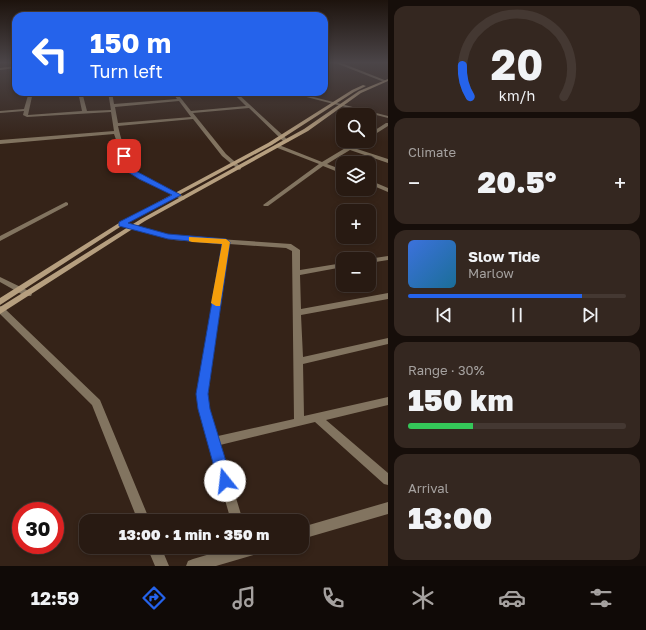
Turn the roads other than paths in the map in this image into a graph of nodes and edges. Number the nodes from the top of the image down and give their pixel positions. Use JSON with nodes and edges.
{"nodes":[{"id":1,"x":359,"y":88,"type":"edge"},
{"id":2,"x":369,"y":88,"type":"edge"},
{"id":3,"x":30,"y":96,"type":"edge"},
{"id":4,"x":81,"y":96,"type":"edge"},
{"id":5,"x":111,"y":96,"type":"edge"},
{"id":6,"x":177,"y":96,"type":"edge"},
{"id":7,"x":238,"y":96,"type":"edge"},
{"id":8,"x":306,"y":96,"type":"edge"},
{"id":9,"x":180,"y":100,"type":"junction"},
{"id":10,"x":332,"y":104,"type":"junction"},
{"id":11,"x":340,"y":106,"type":"junction"},
{"id":12,"x":249,"y":107,"type":"junction"},
{"id":13,"x":113,"y":108,"type":"junction"},
{"id":14,"x":25,"y":110,"type":"junction"},
{"id":15,"x":388,"y":110,"type":"edge"},
{"id":16,"x":0,"y":112,"type":"edge"},
{"id":17,"x":190,"y":112,"type":"junction"},
{"id":18,"x":85,"y":113,"type":"junction"},
{"id":19,"x":380,"y":115,"type":"junction"},
{"id":20,"x":388,"y":117,"type":"edge"},
{"id":21,"x":194,"y":118,"type":"junction"},
{"id":22,"x":388,"y":124,"type":"edge"},
{"id":23,"x":115,"y":125,"type":"junction"},
{"id":24,"x":116,"y":132,"type":"junction"},
{"id":25,"x":376,"y":132,"type":"edge"},
{"id":26,"x":281,"y":137,"type":"junction"},
{"id":27,"x":286,"y":141,"type":"junction"},
{"id":28,"x":0,"y":142,"type":"edge"},
{"id":29,"x":277,"y":146,"type":"junction"},
{"id":30,"x":349,"y":148,"type":"joint"},
{"id":31,"x":388,"y":161,"type":"edge"},
{"id":32,"x":233,"y":164,"type":"junction"},
{"id":33,"x":324,"y":164,"type":"junction"},
{"id":34,"x":239,"y":168,"type":"junction"},
{"id":35,"x":336,"y":169,"type":"edge"},
{"id":36,"x":376,"y":185,"type":"edge"},
{"id":37,"x":388,"y":190,"type":"edge"},
{"id":38,"x":177,"y":195,"type":"junction"},
{"id":39,"x":183,"y":198,"type":"junction"},
{"id":40,"x":66,"y":204,"type":"dead end"},
{"id":41,"x":266,"y":206,"type":"dead end"},
{"id":42,"x":128,"y":224,"type":"junction"},
{"id":43,"x":0,"y":239,"type":"edge"},
{"id":44,"x":226,"y":242,"type":"junction"},
{"id":45,"x":388,"y":258,"type":"edge"},
{"id":46,"x":376,"y":260,"type":"edge"},
{"id":47,"x":336,"y":267,"type":"edge"},
{"id":48,"x":296,"y":273,"type":"junction"},
{"id":49,"x":0,"y":279,"type":"edge"},
{"id":50,"x":20,"y":288,"type":"junction"},
{"id":51,"x":28,"y":294,"type":"junction"},
{"id":52,"x":388,"y":296,"type":"edge"},
{"id":53,"x":0,"y":308,"type":"edge"},
{"id":54,"x":297,"y":313,"type":"junction"},
{"id":55,"x":388,"y":341,"type":"edge"},
{"id":56,"x":298,"y":362,"type":"junction"},
{"id":57,"x":388,"y":401,"type":"edge"},
{"id":58,"x":317,"y":418,"type":"junction"},
{"id":59,"x":299,"y":422,"type":"junction"},
{"id":60,"x":213,"y":442,"type":"junction"},
{"id":61,"x":388,"y":480,"type":"edge"},
{"id":62,"x":388,"y":508,"type":"edge"},
{"id":63,"x":141,"y":514,"type":"edge"},
{"id":64,"x":235,"y":514,"type":"edge"},
{"id":65,"x":309,"y":532,"type":"edge"},
{"id":66,"x":157,"y":554,"type":"edge"},
{"id":67,"x":230,"y":554,"type":"edge"},
{"id":68,"x":162,"y":566,"type":"edge"},
{"id":69,"x":193,"y":566,"type":"edge"}],
"edges":[{"from":1,"to":10,"type":"street"},
{"from":2,"to":11,"type":"street"},
{"from":3,"to":14,"type":"street"},
{"from":4,"to":18,"type":"street"},
{"from":5,"to":13,"type":"street"},
{"from":6,"to":9,"type":"street"},
{"from":7,"to":12,"type":"street"},
{"from":8,"to":10,"type":"street"},
{"from":9,"to":13,"type":"street"},
{"from":9,"to":17,"type":"street"},
{"from":10,"to":11,"type":"street"},
{"from":10,"to":26,"type":"street"},
{"from":11,"to":19,"type":"street"},
{"from":11,"to":27,"type":"street"},
{"from":12,"to":17,"type":"street"},
{"from":12,"to":26,"type":"street"},
{"from":13,"to":18,"type":"street"},
{"from":13,"to":23,"type":"street"},
{"from":14,"to":16,"type":"street"},
{"from":14,"to":18,"type":"street"},
{"from":15,"to":19,"type":"street"},
{"from":17,"to":21,"type":"street"},
{"from":19,"to":20,"type":"street"},
{"from":21,"to":23,"type":"street"},
{"from":21,"to":32,"type":"street"},
{"from":22,"to":25,"type":"street"},
{"from":23,"to":24,"type":"street"},
{"from":24,"to":28,"type":"street"},
{"from":24,"to":38,"type":"street"},
{"from":26,"to":27,"type":"street"},
{"from":26,"to":32,"type":"street"},
{"from":27,"to":29,"type":"street"},
{"from":29,"to":33,"type":"street"},
{"from":29,"to":34,"type":"street"},
{"from":30,"to":31,"type":"street"},
{"from":30,"to":33,"type":"street"},
{"from":32,"to":34,"type":"street"},
{"from":32,"to":38,"type":"street"},
{"from":33,"to":35,"type":"street"},
{"from":33,"to":41,"type":"street"},
{"from":34,"to":39,"type":"street"},
{"from":36,"to":37,"type":"street"},
{"from":38,"to":39,"type":"street"},
{"from":38,"to":42,"type":"street"},
{"from":39,"to":42,"type":"street"},
{"from":40,"to":43,"type":"street"},
{"from":42,"to":44,"type":"street"},
{"from":42,"to":50,"type":"street"},
{"from":42,"to":51,"type":"street"},
{"from":44,"to":48,"type":"street"},
{"from":44,"to":60,"type":"street"},
{"from":45,"to":46,"type":"street"},
{"from":47,"to":48,"type":"street"},
{"from":48,"to":54,"type":"street"},
{"from":49,"to":50,"type":"street"},
{"from":50,"to":51,"type":"street"},
{"from":50,"to":53,"type":"street"},
{"from":51,"to":53,"type":"street"},
{"from":52,"to":54,"type":"street"},
{"from":53,"to":63,"type":"street"},
{"from":54,"to":56,"type":"street"},
{"from":55,"to":56,"type":"street"},
{"from":56,"to":59,"type":"street"},
{"from":57,"to":58,"type":"street"},
{"from":58,"to":59,"type":"street"},
{"from":58,"to":61,"type":"street"},
{"from":59,"to":60,"type":"street"},
{"from":60,"to":64,"type":"street"},
{"from":62,"to":65,"type":"street"},
{"from":66,"to":68,"type":"street"},
{"from":67,"to":69,"type":"street"}]}
